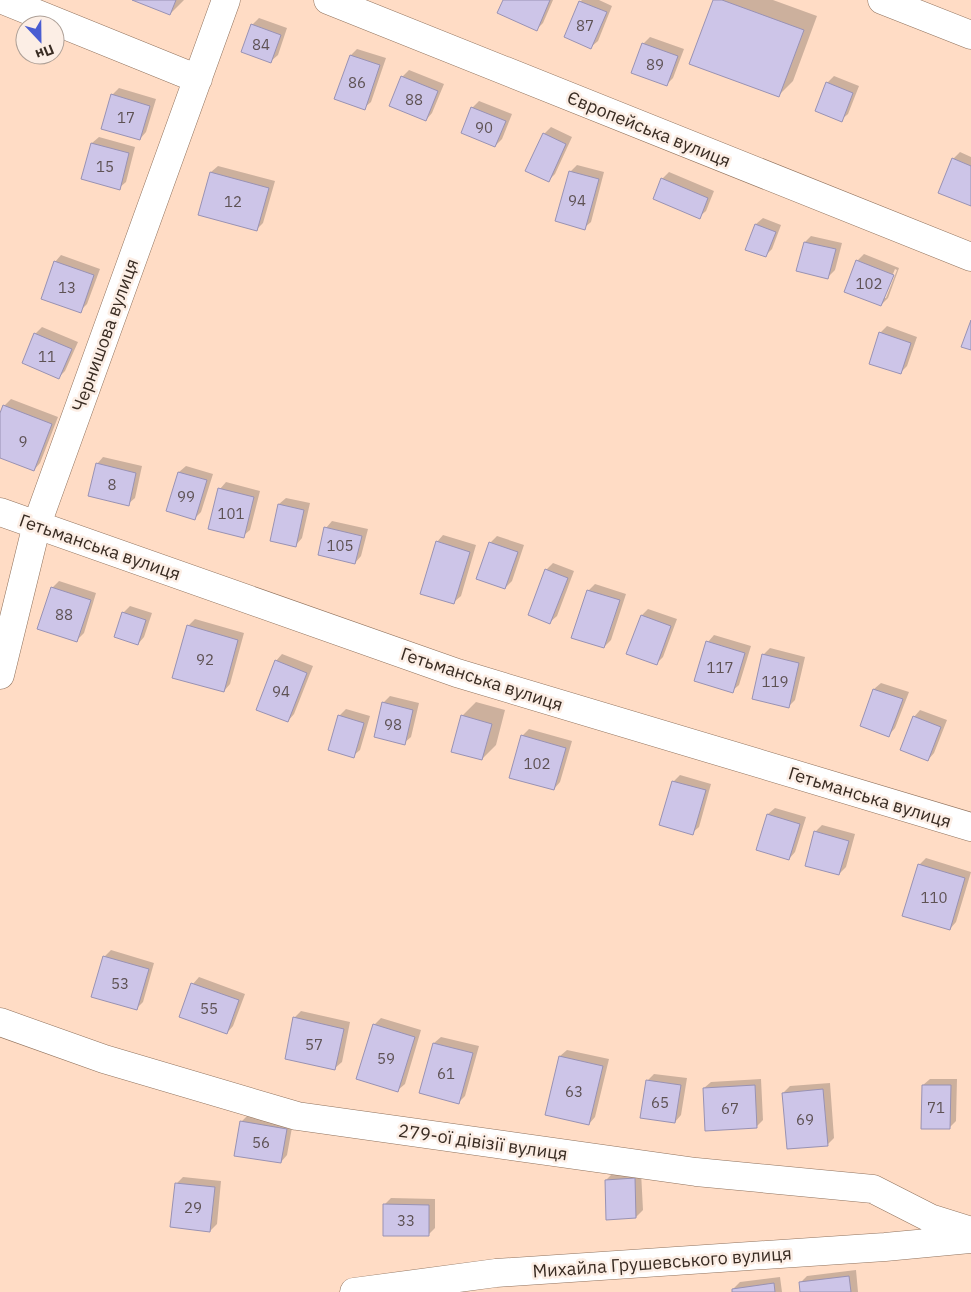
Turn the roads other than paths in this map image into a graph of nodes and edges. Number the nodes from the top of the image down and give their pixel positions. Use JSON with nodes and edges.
{"nodes":[{"id":1,"x":3,"y":0,"type":"edge"},
{"id":2,"x":226,"y":0,"type":"edge"},
{"id":3,"x":328,"y":0,"type":"edge"},
{"id":4,"x":882,"y":0,"type":"edge"},
{"id":5,"x":971,"y":35,"type":"edge"},
{"id":6,"x":198,"y":79,"type":"junction"},
{"id":7,"x":971,"y":257,"type":"edge"},
{"id":8,"x":0,"y":512,"type":"edge"},
{"id":9,"x":37,"y":524,"type":"junction"},
{"id":10,"x":0,"y":675,"type":"edge"},
{"id":11,"x":971,"y":827,"type":"edge"},
{"id":12,"x":0,"y":1022,"type":"edge"},
{"id":13,"x":971,"y":1231,"type":"edge"},
{"id":14,"x":971,"y":1239,"type":"edge"},
{"id":15,"x":354,"y":1292,"type":"edge"}],
"edges":[{"from":1,"to":6,"type":"street"},
{"from":2,"to":6,"type":"street","name":"Чернишова вулиця"},
{"from":3,"to":7,"type":"street","name":"Європейська вулиця"},
{"from":4,"to":5,"type":"street"},
{"from":6,"to":9,"type":"street","name":"Чернишова вулиця"},
{"from":8,"to":9,"type":"street","name":"Гетьманська вулиця"},
{"from":9,"to":10,"type":"street","name":"Чернишова вулиця"},
{"from":9,"to":11,"type":"street","name":"Гетьманська вулиця"},
{"from":12,"to":13,"type":"street","name":"279-ої дівізії вулиця"},
{"from":14,"to":15,"type":"street","name":"Михайла Грушевського вулиця"}]}
